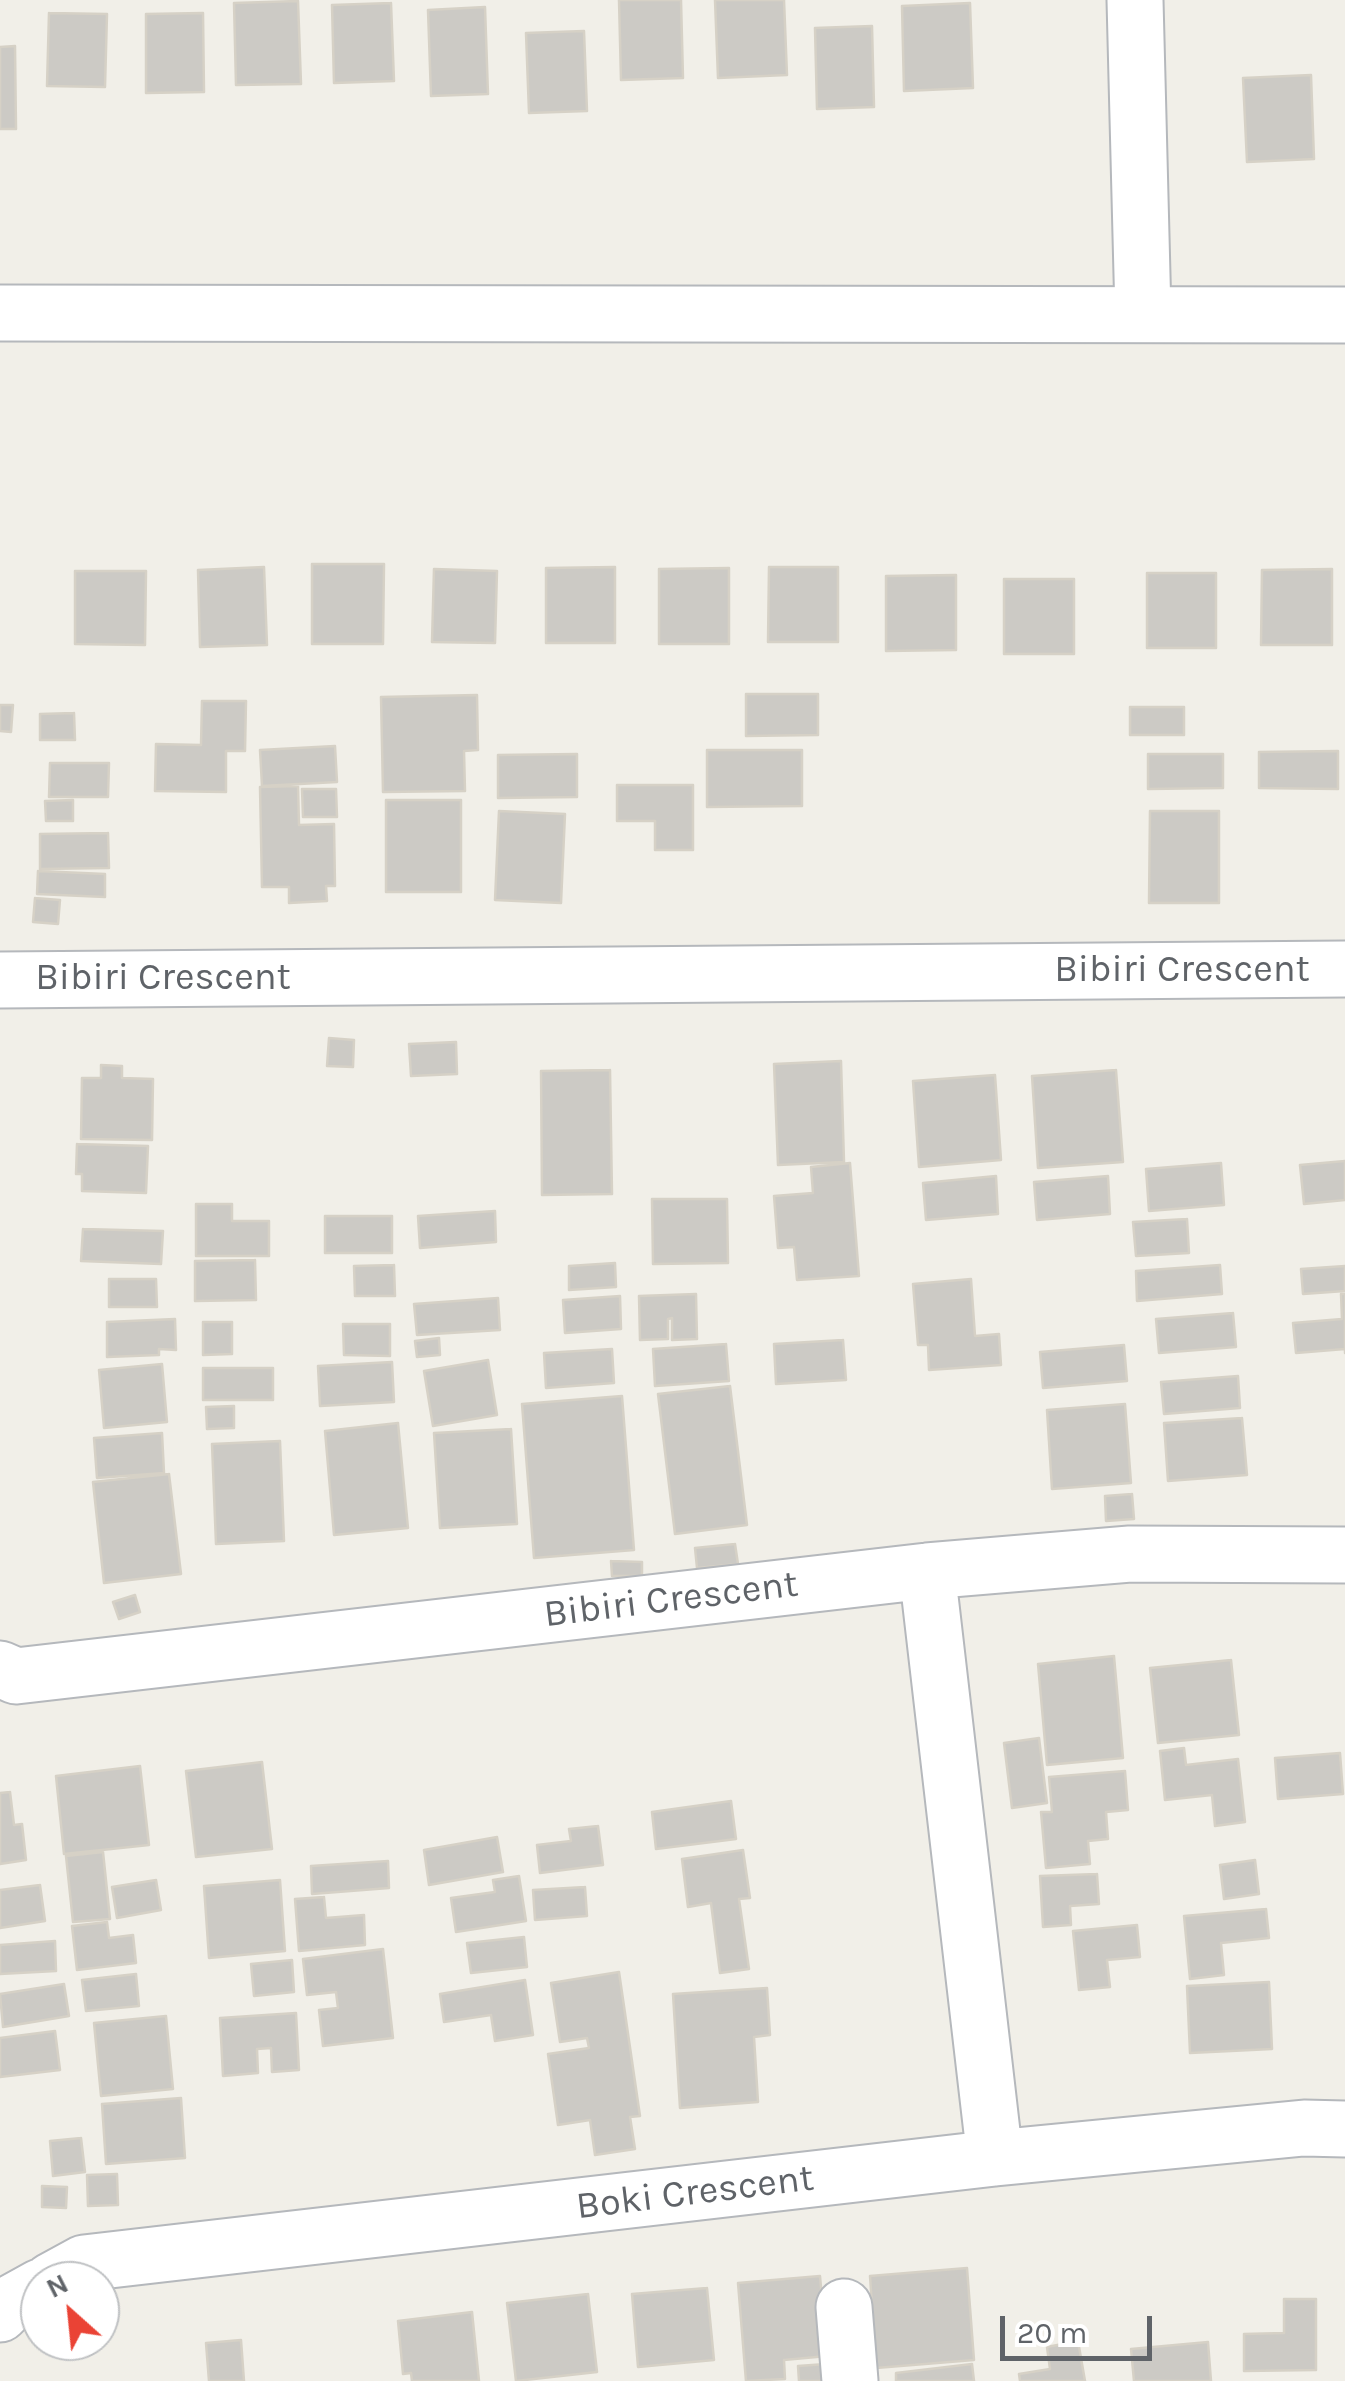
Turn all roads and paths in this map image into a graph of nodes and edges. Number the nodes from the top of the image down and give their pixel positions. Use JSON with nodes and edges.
{"nodes":[{"id":1,"x":1135,"y":0,"type":"edge"},
{"id":2,"x":0,"y":313,"type":"edge"},
{"id":3,"x":1143,"y":314,"type":"junction"},
{"id":4,"x":1345,"y":315,"type":"edge"},
{"id":5,"x":1345,"y":968,"type":"edge"},
{"id":6,"x":0,"y":980,"type":"edge"},
{"id":7,"x":1345,"y":1555,"type":"edge"},
{"id":8,"x":927,"y":1571,"type":"junction"},
{"id":9,"x":0,"y":1670,"type":"edge"},
{"id":10,"x":1345,"y":2129,"type":"edge"},
{"id":11,"x":994,"y":2158,"type":"junction"},
{"id":12,"x":101,"y":2261,"type":"edge"},
{"id":13,"x":844,"y":2307,"type":"dead end"},
{"id":14,"x":850,"y":2381,"type":"edge"}],
"edges":[{"from":1,"to":3,"type":"street"},
{"from":2,"to":3,"type":"street"},
{"from":3,"to":4,"type":"street"},
{"from":5,"to":6,"type":"street","name":"Bibiri Crescent"},
{"from":7,"to":8,"type":"street","name":"Bibiri Crescent"},
{"from":8,"to":9,"type":"street","name":"Bibiri Crescent"},
{"from":8,"to":11,"type":"street"},
{"from":10,"to":11,"type":"street","name":"Boki Crescent"},
{"from":11,"to":12,"type":"street","name":"Boki Crescent"},
{"from":13,"to":14,"type":"street"}]}
